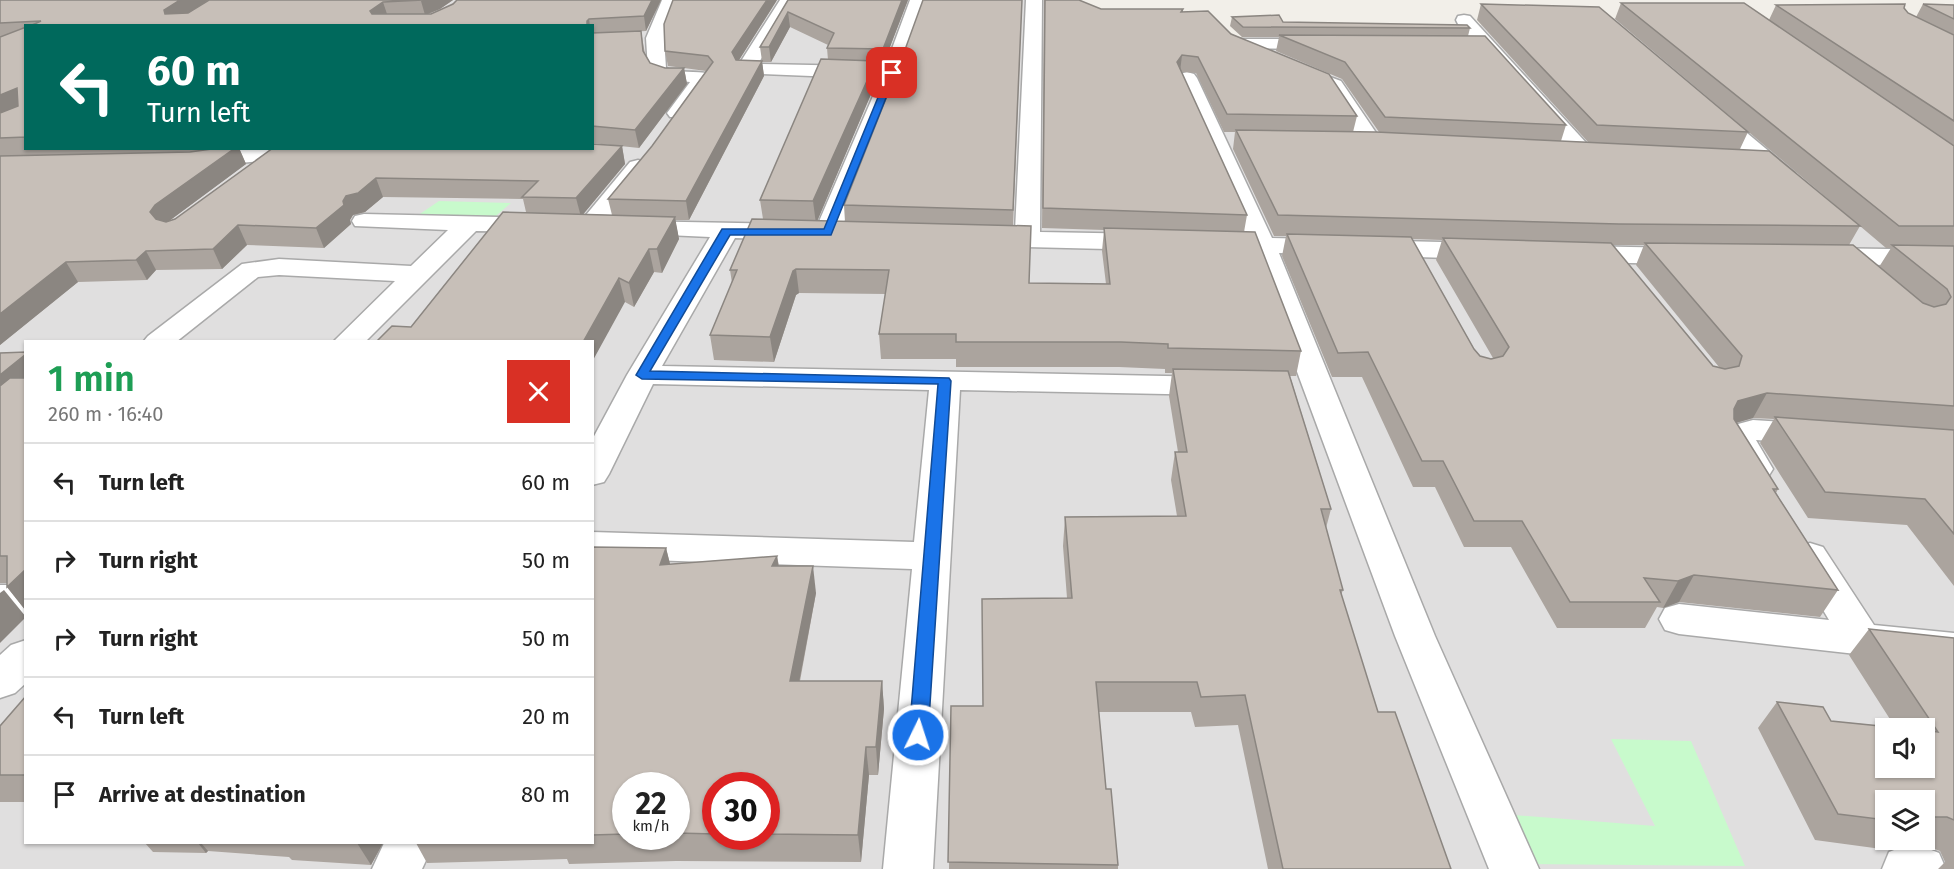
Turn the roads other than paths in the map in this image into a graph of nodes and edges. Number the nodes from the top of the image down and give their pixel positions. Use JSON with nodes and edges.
{"nodes":[{"id":1,"x":669,"y":0,"type":"edge"},
{"id":2,"x":788,"y":0,"type":"edge"},
{"id":3,"x":918,"y":0,"type":"edge"},
{"id":4,"x":1034,"y":0,"type":"edge"},
{"id":5,"x":1464,"y":20,"type":"dead end"},
{"id":6,"x":1219,"y":28,"type":"edge"},
{"id":7,"x":1236,"y":44,"type":"junction"},
{"id":8,"x":1343,"y":44,"type":"edge"},
{"id":9,"x":1462,"y":45,"type":"edge"},
{"id":10,"x":1485,"y":45,"type":"junction"},
{"id":11,"x":1280,"y":62,"type":"edge"},
{"id":12,"x":892,"y":73,"type":"junction"},
{"id":13,"x":1312,"y":76,"type":"edge"},
{"id":14,"x":1187,"y":78,"type":"edge"},
{"id":15,"x":1690,"y":95,"type":"edge"},
{"id":16,"x":1350,"y":142,"type":"edge"},
{"id":17,"x":1372,"y":143,"type":"junction"},
{"id":18,"x":1395,"y":144,"type":"edge"},
{"id":19,"x":308,"y":150,"type":"edge"},
{"id":20,"x":1552,"y":152,"type":"edge"},
{"id":21,"x":1581,"y":152,"type":"junction"},
{"id":22,"x":280,"y":153,"type":"junction"},
{"id":23,"x":1605,"y":153,"type":"edge"},
{"id":24,"x":1733,"y":160,"type":"edge"},
{"id":25,"x":175,"y":161,"type":"edge"},
{"id":26,"x":1768,"y":162,"type":"junction"},
{"id":27,"x":242,"y":181,"type":"edge"},
{"id":28,"x":1802,"y":191,"type":"edge"},
{"id":29,"x":364,"y":221,"type":"dead end"},
{"id":30,"x":469,"y":224,"type":"junction"},
{"id":31,"x":590,"y":226,"type":"junction"},
{"id":32,"x":726,"y":231,"type":"junction"},
{"id":33,"x":957,"y":237,"type":"edge"},
{"id":34,"x":1028,"y":239,"type":"junction"},
{"id":35,"x":1263,"y":245,"type":"junction"},
{"id":36,"x":1849,"y":245,"type":"junction"},
{"id":37,"x":1414,"y":249,"type":"junction"},
{"id":38,"x":1507,"y":252,"type":"edge"},
{"id":39,"x":1553,"y":254,"type":"edge"},
{"id":40,"x":1611,"y":255,"type":"junction"},
{"id":41,"x":1705,"y":256,"type":"edge"},
{"id":42,"x":1799,"y":256,"type":"edge"},
{"id":43,"x":1954,"y":258,"type":"edge"},
{"id":44,"x":418,"y":274,"type":"junction"},
{"id":45,"x":1431,"y":280,"type":"edge"},
{"id":46,"x":1633,"y":283,"type":"edge"},
{"id":47,"x":1879,"y":284,"type":"edge"},
{"id":48,"x":161,"y":340,"type":"edge"},
{"id":49,"x":350,"y":340,"type":"edge"},
{"id":50,"x":642,"y":375,"type":"junction"},
{"id":51,"x":945,"y":381,"type":"junction"},
{"id":52,"x":1237,"y":386,"type":"edge"},
{"id":53,"x":1284,"y":387,"type":"edge"},
{"id":54,"x":1319,"y":388,"type":"junction"},
{"id":55,"x":1836,"y":435,"type":"edge"},
{"id":56,"x":594,"y":470,"type":"edge"},
{"id":57,"x":1770,"y":492,"type":"edge"},
{"id":58,"x":1794,"y":531,"type":"edge"},
{"id":59,"x":594,"y":545,"type":"edge"},
{"id":60,"x":932,"y":556,"type":"junction"},
{"id":61,"x":0,"y":600,"type":"edge"},
{"id":62,"x":24,"y":600,"type":"edge"},
{"id":63,"x":1679,"y":619,"type":"dead end"},
{"id":64,"x":1862,"y":639,"type":"junction"},
{"id":65,"x":1954,"y":649,"type":"edge"},
{"id":66,"x":24,"y":658,"type":"edge"},
{"id":67,"x":0,"y":681,"type":"edge"},
{"id":68,"x":410,"y":844,"type":"edge"},
{"id":69,"x":397,"y":869,"type":"edge"},
{"id":70,"x":908,"y":869,"type":"edge"},
{"id":71,"x":1514,"y":869,"type":"edge"}],
"edges":[{"from":1,"to":31,"type":"street"},
{"from":2,"to":12,"type":"street"},
{"from":3,"to":12,"type":"street"},
{"from":4,"to":34,"type":"street"},
{"from":5,"to":10,"type":"street"},
{"from":6,"to":7,"type":"street"},
{"from":7,"to":8,"type":"street"},
{"from":7,"to":11,"type":"street"},
{"from":9,"to":10,"type":"street"},
{"from":10,"to":21,"type":"street"},
{"from":12,"to":32,"type":"street"},
{"from":13,"to":17,"type":"street"},
{"from":14,"to":35,"type":"street"},
{"from":15,"to":26,"type":"street"},
{"from":16,"to":17,"type":"street"},
{"from":17,"to":18,"type":"street"},
{"from":19,"to":22,"type":"street"},
{"from":20,"to":21,"type":"street"},
{"from":21,"to":23,"type":"street"},
{"from":22,"to":25,"type":"street"},
{"from":22,"to":27,"type":"street"},
{"from":24,"to":26,"type":"street"},
{"from":26,"to":28,"type":"street"},
{"from":29,"to":30,"type":"street"},
{"from":30,"to":31,"type":"street"},
{"from":30,"to":44,"type":"street"},
{"from":31,"to":32,"type":"street"},
{"from":32,"to":50,"type":"street"},
{"from":33,"to":34,"type":"street"},
{"from":34,"to":35,"type":"street"},
{"from":35,"to":37,"type":"street"},
{"from":35,"to":54,"type":"street"},
{"from":36,"to":42,"type":"street"},
{"from":36,"to":43,"type":"street"},
{"from":36,"to":47,"type":"street"},
{"from":37,"to":38,"type":"street"},
{"from":37,"to":45,"type":"street"},
{"from":39,"to":40,"type":"street"},
{"from":40,"to":41,"type":"street"},
{"from":40,"to":46,"type":"street"},
{"from":44,"to":48,"type":"street"},
{"from":44,"to":49,"type":"street"},
{"from":50,"to":51,"type":"street"},
{"from":50,"to":56,"type":"street"},
{"from":51,"to":52,"type":"street"},
{"from":51,"to":60,"type":"street"},
{"from":53,"to":54,"type":"street"},
{"from":54,"to":71,"type":"street"},
{"from":55,"to":57,"type":"street"},
{"from":58,"to":64,"type":"street"},
{"from":59,"to":60,"type":"street"},
{"from":60,"to":70,"type":"street"},
{"from":61,"to":62,"type":"street"},
{"from":63,"to":64,"type":"street"},
{"from":64,"to":65,"type":"street"},
{"from":66,"to":67,"type":"street"},
{"from":68,"to":69,"type":"street"}]}
